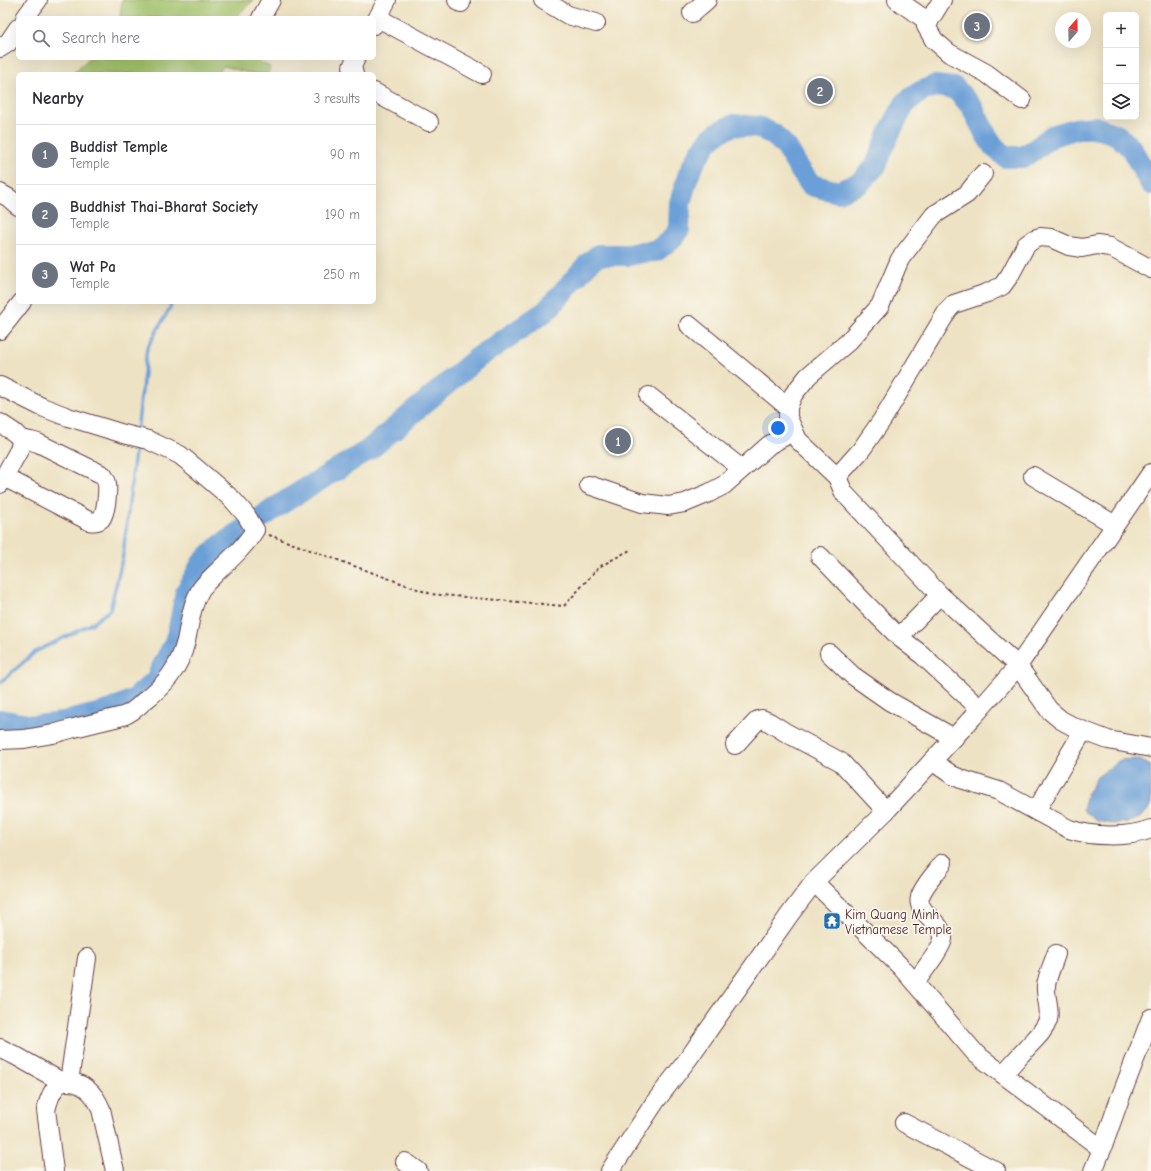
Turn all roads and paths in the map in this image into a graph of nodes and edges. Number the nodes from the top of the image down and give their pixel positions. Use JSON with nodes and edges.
{"nodes":[{"id":1,"x":38,"y":0,"type":"edge"},
{"id":2,"x":271,"y":0,"type":"edge"},
{"id":3,"x":387,"y":0,"type":"edge"},
{"id":4,"x":544,"y":0,"type":"edge"},
{"id":5,"x":707,"y":0,"type":"edge"},
{"id":6,"x":897,"y":0,"type":"edge"},
{"id":7,"x":942,"y":0,"type":"edge"},
{"id":8,"x":692,"y":13,"type":"dead end"},
{"id":9,"x":26,"y":16,"type":"edge"},
{"id":10,"x":262,"y":16,"type":"edge"},
{"id":11,"x":376,"y":21,"type":"edge"},
{"id":12,"x":929,"y":22,"type":"junction"},
{"id":13,"x":596,"y":23,"type":"dead end"},
{"id":14,"x":16,"y":31,"type":"edge"},
{"id":15,"x":0,"y":48,"type":"edge"},
{"id":16,"x":355,"y":60,"type":"edge"},
{"id":17,"x":353,"y":72,"type":"edge"},
{"id":18,"x":482,"y":74,"type":"dead end"},
{"id":19,"x":376,"y":93,"type":"edge"},
{"id":20,"x":1022,"y":100,"type":"dead end"},
{"id":21,"x":429,"y":122,"type":"dead end"},
{"id":22,"x":983,"y":174,"type":"dead end"},
{"id":23,"x":0,"y":193,"type":"edge"},
{"id":24,"x":16,"y":204,"type":"edge"},
{"id":25,"x":1151,"y":268,"type":"edge"},
{"id":26,"x":20,"y":304,"type":"edge"},
{"id":27,"x":689,"y":325,"type":"dead end"},
{"id":28,"x":0,"y":330,"type":"edge"},
{"id":29,"x":0,"y":386,"type":"edge"},
{"id":30,"x":649,"y":396,"type":"dead end"},
{"id":31,"x":788,"y":408,"type":"junction"},
{"id":32,"x":0,"y":423,"type":"edge"},
{"id":33,"x":794,"y":431,"type":"junction"},
{"id":34,"x":20,"y":439,"type":"junction"},
{"id":35,"x":742,"y":469,"type":"junction"},
{"id":36,"x":1151,"y":473,"type":"edge"},
{"id":37,"x":1034,"y":476,"type":"dead end"},
{"id":38,"x":837,"y":477,"type":"junction"},
{"id":39,"x":2,"y":481,"type":"edge"},
{"id":40,"x":589,"y":485,"type":"dead end"},
{"id":41,"x":250,"y":523,"type":"junction"},
{"id":42,"x":1115,"y":526,"type":"junction"},
{"id":43,"x":630,"y":550,"type":"dead end"},
{"id":44,"x":820,"y":556,"type":"dead end"},
{"id":45,"x":940,"y":595,"type":"junction"},
{"id":46,"x":899,"y":637,"type":"junction"},
{"id":47,"x":829,"y":653,"type":"dead end"},
{"id":48,"x":1018,"y":666,"type":"junction"},
{"id":49,"x":980,"y":709,"type":"junction"},
{"id":50,"x":1083,"y":731,"type":"junction"},
{"id":51,"x":954,"y":738,"type":"junction"},
{"id":52,"x":0,"y":740,"type":"edge"},
{"id":53,"x":735,"y":745,"type":"dead end"},
{"id":54,"x":1151,"y":748,"type":"edge"},
{"id":55,"x":932,"y":761,"type":"junction"},
{"id":56,"x":886,"y":811,"type":"junction"},
{"id":57,"x":1036,"y":811,"type":"junction"},
{"id":58,"x":1151,"y":829,"type":"edge"},
{"id":59,"x":943,"y":863,"type":"dead end"},
{"id":60,"x":814,"y":882,"type":"junction"},
{"id":61,"x":1056,"y":954,"type":"dead end"},
{"id":62,"x":87,"y":958,"type":"dead end"},
{"id":63,"x":915,"y":983,"type":"junction"},
{"id":64,"x":1151,"y":1018,"type":"edge"},
{"id":65,"x":0,"y":1048,"type":"edge"},
{"id":66,"x":1003,"y":1074,"type":"junction"},
{"id":67,"x":66,"y":1082,"type":"junction"},
{"id":68,"x":904,"y":1123,"type":"dead end"},
{"id":69,"x":1102,"y":1149,"type":"junction"},
{"id":70,"x":54,"y":1171,"type":"edge"},
{"id":71,"x":115,"y":1171,"type":"edge"},
{"id":72,"x":610,"y":1171,"type":"edge"},
{"id":73,"x":996,"y":1171,"type":"edge"},
{"id":74,"x":1093,"y":1171,"type":"edge"}],
"edges":[{"from":1,"to":9,"type":"street"},
{"from":2,"to":10,"type":"street"},
{"from":3,"to":11,"type":"street"},
{"from":4,"to":13,"type":"street"},
{"from":5,"to":8,"type":"street"},
{"from":6,"to":12,"type":"street"},
{"from":7,"to":12,"type":"street"},
{"from":11,"to":18,"type":"street"},
{"from":12,"to":20,"type":"street"},
{"from":14,"to":15,"type":"street"},
{"from":16,"to":17,"type":"street"},
{"from":19,"to":21,"type":"street"},
{"from":22,"to":31,"type":"street"},
{"from":23,"to":24,"type":"street"},
{"from":25,"to":38,"type":"street"},
{"from":26,"to":28,"type":"street"},
{"from":27,"to":31,"type":"street"},
{"from":29,"to":41,"type":"street"},
{"from":30,"to":35,"type":"street"},
{"from":31,"to":33,"type":"street"},
{"from":32,"to":34,"type":"street"},
{"from":33,"to":35,"type":"street"},
{"from":33,"to":38,"type":"street"},
{"from":34,"to":39,"type":"street"},
{"from":34,"to":39,"type":"street"},
{"from":35,"to":40,"type":"street"},
{"from":36,"to":42,"type":"street"},
{"from":37,"to":42,"type":"street"},
{"from":38,"to":45,"type":"street"},
{"from":41,"to":43,"type":"path"},
{"from":41,"to":52,"type":"street"},
{"from":42,"to":48,"type":"street"},
{"from":44,"to":46,"type":"street"},
{"from":45,"to":46,"type":"street"},
{"from":45,"to":48,"type":"street"},
{"from":46,"to":49,"type":"street"},
{"from":47,"to":51,"type":"street"},
{"from":48,"to":49,"type":"street"},
{"from":48,"to":50,"type":"street"},
{"from":49,"to":51,"type":"street"},
{"from":50,"to":54,"type":"street"},
{"from":50,"to":57,"type":"street"},
{"from":51,"to":55,"type":"street"},
{"from":53,"to":56,"type":"street"},
{"from":55,"to":56,"type":"street"},
{"from":55,"to":57,"type":"street"},
{"from":56,"to":60,"type":"street"},
{"from":57,"to":58,"type":"street"},
{"from":59,"to":63,"type":"street"},
{"from":60,"to":63,"type":"street"},
{"from":60,"to":72,"type":"street"},
{"from":61,"to":66,"type":"street"},
{"from":62,"to":67,"type":"street"},
{"from":63,"to":66,"type":"street"},
{"from":64,"to":69,"type":"street"},
{"from":65,"to":67,"type":"street"},
{"from":66,"to":69,"type":"street"},
{"from":67,"to":70,"type":"street"},
{"from":67,"to":71,"type":"street"},
{"from":68,"to":73,"type":"street"},
{"from":69,"to":74,"type":"street"}]}
